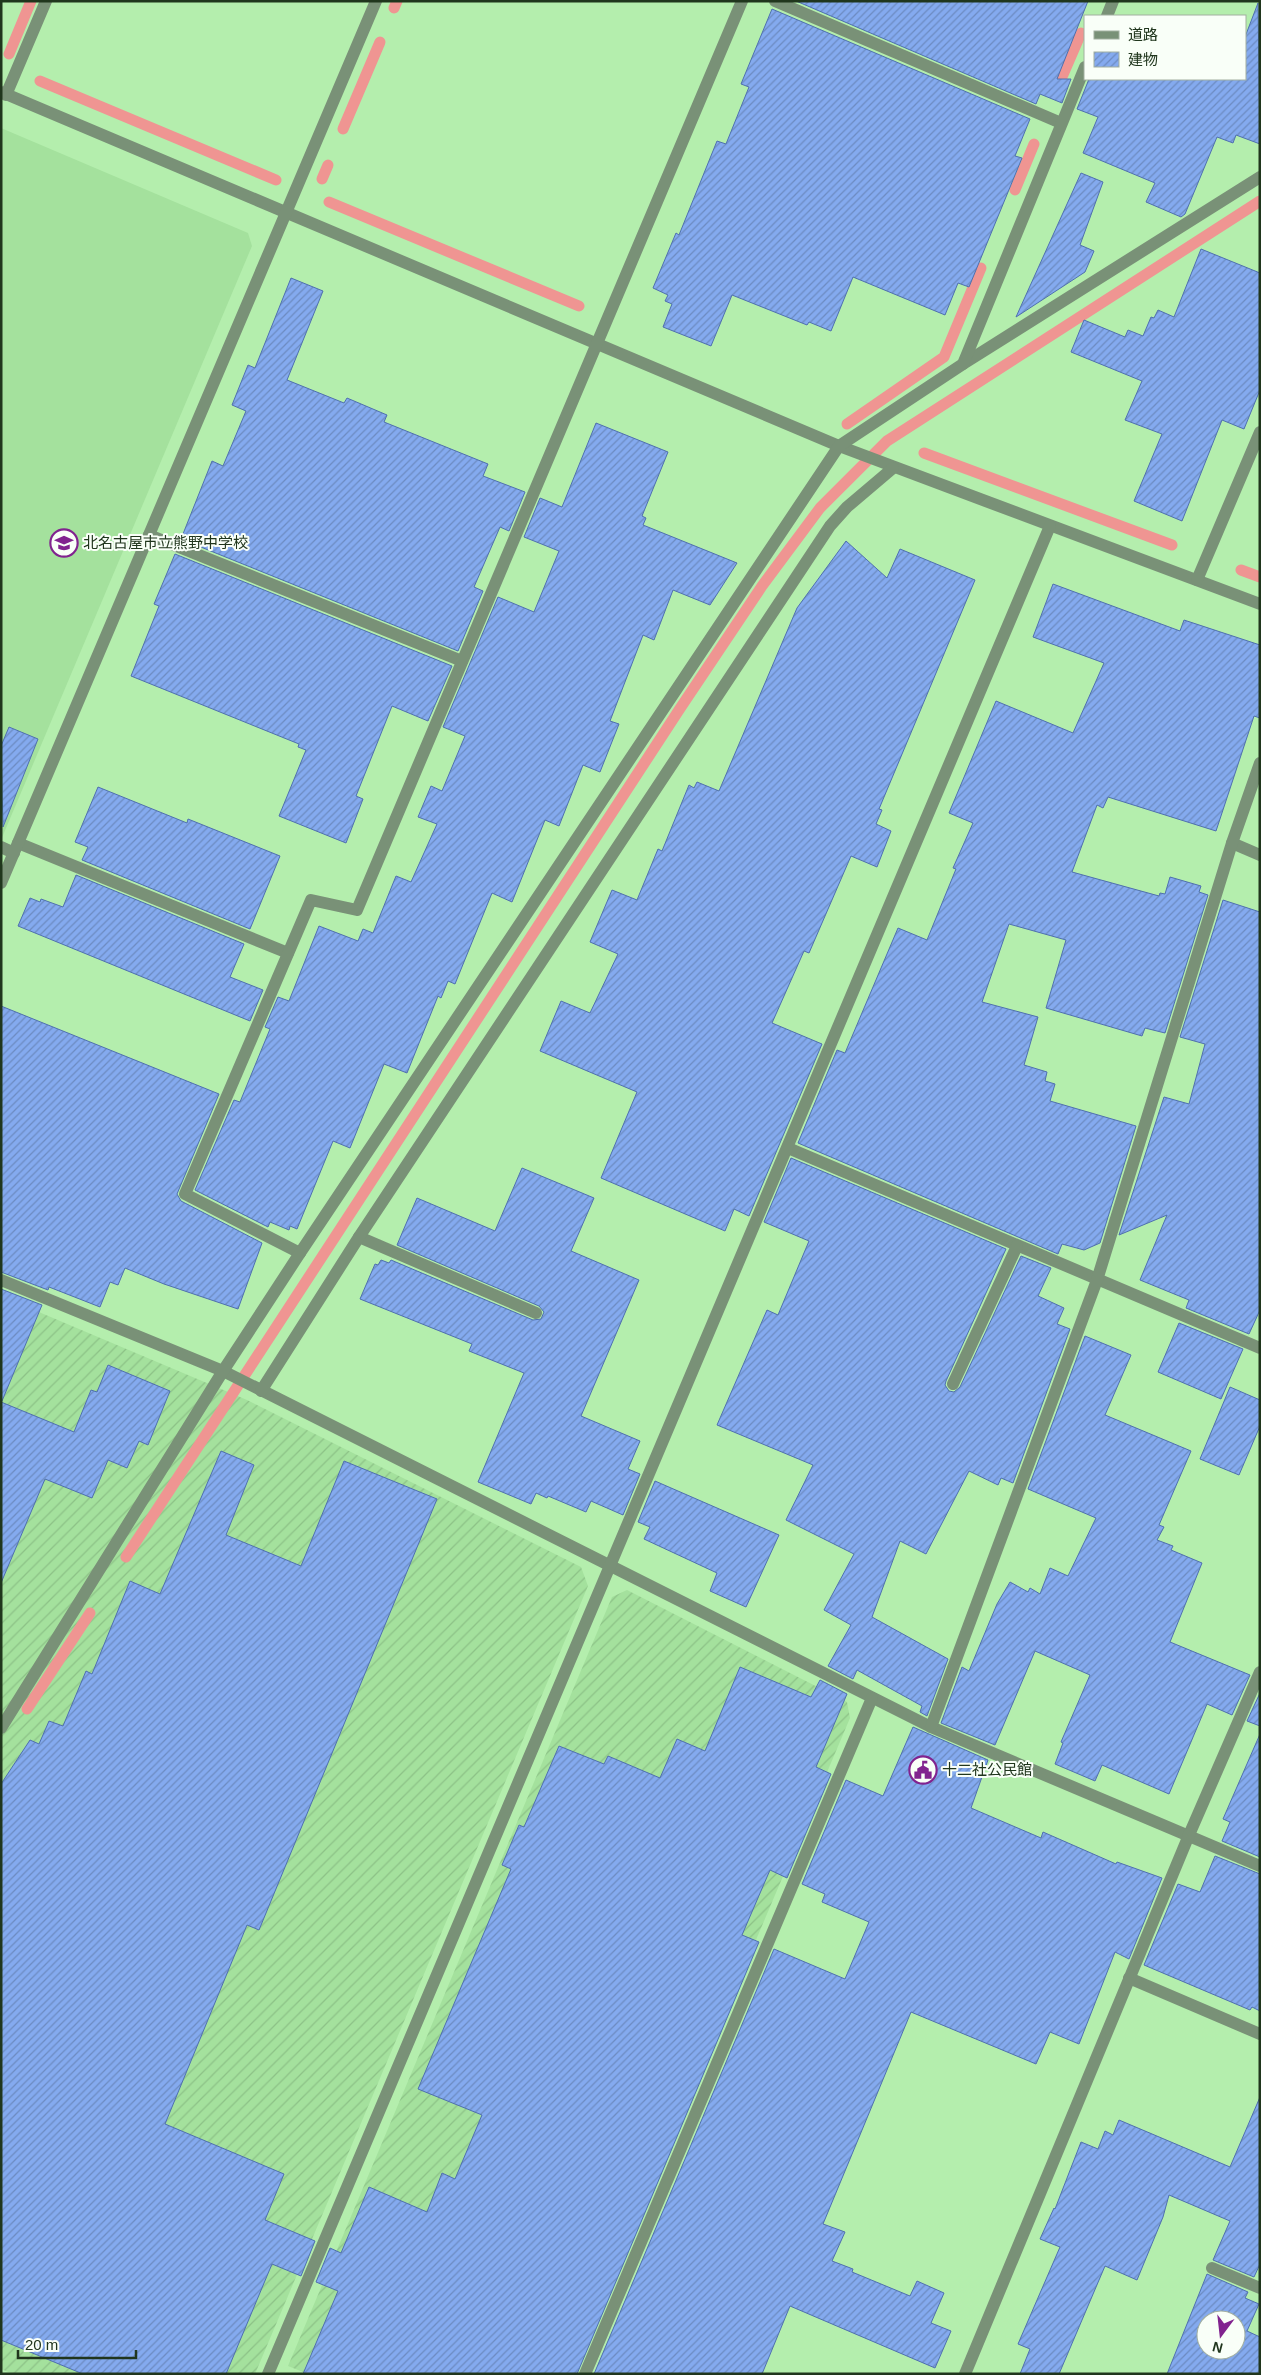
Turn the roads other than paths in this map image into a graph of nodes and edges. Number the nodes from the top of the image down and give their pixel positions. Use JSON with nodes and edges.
{"nodes":[{"id":1,"x":46,"y":1,"type":"edge"},
{"id":2,"x":376,"y":1,"type":"edge"},
{"id":3,"x":742,"y":1,"type":"edge"},
{"id":4,"x":775,"y":1,"type":"edge"},
{"id":5,"x":1113,"y":1,"type":"edge"},
{"id":6,"x":1107,"y":15,"type":"edge"},
{"id":7,"x":1084,"y":69,"type":"edge"},
{"id":8,"x":4,"y":94,"type":"edge"},
{"id":9,"x":1060,"y":123,"type":"junction"},
{"id":10,"x":1260,"y":177,"type":"edge"},
{"id":11,"x":285,"y":213,"type":"junction"},
{"id":12,"x":595,"y":343,"type":"junction"},
{"id":13,"x":963,"y":364,"type":"junction"},
{"id":14,"x":1260,"y":432,"type":"edge"},
{"id":15,"x":839,"y":446,"type":"junction"},
{"id":16,"x":893,"y":468,"type":"junction"},
{"id":17,"x":1050,"y":526,"type":"junction"},
{"id":18,"x":149,"y":535,"type":"junction"},
{"id":19,"x":1197,"y":580,"type":"junction"},
{"id":20,"x":1260,"y":604,"type":"edge"},
{"id":21,"x":462,"y":661,"type":"junction"},
{"id":22,"x":1260,"y":763,"type":"edge"},
{"id":23,"x":1232,"y":843,"type":"junction"},
{"id":24,"x":1,"y":847,"type":"edge"},
{"id":25,"x":16,"y":848,"type":"junction"},
{"id":26,"x":1260,"y":855,"type":"edge"},
{"id":27,"x":1,"y":883,"type":"edge"},
{"id":28,"x":288,"y":952,"type":"junction"},
{"id":29,"x":788,"y":1148,"type":"junction"},
{"id":30,"x":359,"y":1237,"type":"junction"},
{"id":31,"x":1017,"y":1246,"type":"junction"},
{"id":32,"x":300,"y":1253,"type":"junction"},
{"id":33,"x":1,"y":1280,"type":"edge"},
{"id":34,"x":1097,"y":1280,"type":"junction"},
{"id":35,"x":536,"y":1313,"type":"dead end"},
{"id":36,"x":1260,"y":1348,"type":"edge"},
{"id":37,"x":223,"y":1371,"type":"junction"},
{"id":38,"x":953,"y":1384,"type":"dead end"},
{"id":39,"x":261,"y":1391,"type":"junction"},
{"id":40,"x":610,"y":1566,"type":"junction"},
{"id":41,"x":1260,"y":1672,"type":"edge"},
{"id":42,"x":872,"y":1698,"type":"junction"},
{"id":43,"x":931,"y":1727,"type":"junction"},
{"id":44,"x":1,"y":1728,"type":"edge"},
{"id":45,"x":1188,"y":1835,"type":"junction"},
{"id":46,"x":1260,"y":1866,"type":"edge"},
{"id":47,"x":1129,"y":1978,"type":"junction"},
{"id":48,"x":1260,"y":2034,"type":"edge"},
{"id":49,"x":1212,"y":2268,"type":"dead end"},
{"id":50,"x":1260,"y":2288,"type":"edge"},
{"id":51,"x":268,"y":2374,"type":"edge"},
{"id":52,"x":585,"y":2374,"type":"edge"},
{"id":53,"x":964,"y":2374,"type":"edge"}],
"edges":[{"from":1,"to":8,"type":"street"},
{"from":2,"to":11,"type":"street"},
{"from":3,"to":12,"type":"street"},
{"from":4,"to":9,"type":"street"},
{"from":5,"to":6,"type":"street"},
{"from":7,"to":9,"type":"street"},
{"from":8,"to":11,"type":"street"},
{"from":9,"to":13,"type":"street"},
{"from":10,"to":13,"type":"street"},
{"from":11,"to":12,"type":"street"},
{"from":11,"to":18,"type":"street"},
{"from":12,"to":15,"type":"street"},
{"from":12,"to":21,"type":"street"},
{"from":13,"to":15,"type":"street"},
{"from":14,"to":19,"type":"street"},
{"from":15,"to":16,"type":"street"},
{"from":15,"to":32,"type":"street"},
{"from":16,"to":17,"type":"street"},
{"from":16,"to":30,"type":"street"},
{"from":17,"to":19,"type":"street"},
{"from":17,"to":29,"type":"street"},
{"from":18,"to":21,"type":"street"},
{"from":18,"to":25,"type":"street"},
{"from":19,"to":20,"type":"street"},
{"from":21,"to":28,"type":"street"},
{"from":22,"to":23,"type":"street"},
{"from":23,"to":26,"type":"street"},
{"from":23,"to":34,"type":"street"},
{"from":24,"to":25,"type":"street"},
{"from":25,"to":27,"type":"street"},
{"from":25,"to":28,"type":"street"},
{"from":28,"to":32,"type":"street"},
{"from":29,"to":31,"type":"street"},
{"from":29,"to":40,"type":"street"},
{"from":30,"to":35,"type":"street"},
{"from":30,"to":39,"type":"street"},
{"from":31,"to":34,"type":"street"},
{"from":31,"to":38,"type":"street"},
{"from":32,"to":37,"type":"street"},
{"from":33,"to":37,"type":"street"},
{"from":34,"to":36,"type":"street"},
{"from":34,"to":43,"type":"street"},
{"from":37,"to":39,"type":"street"},
{"from":37,"to":44,"type":"street"},
{"from":39,"to":40,"type":"street"},
{"from":40,"to":42,"type":"street"},
{"from":40,"to":51,"type":"street"},
{"from":41,"to":45,"type":"street"},
{"from":42,"to":43,"type":"street"},
{"from":42,"to":52,"type":"street"},
{"from":43,"to":45,"type":"street"},
{"from":45,"to":46,"type":"street"},
{"from":45,"to":47,"type":"street"},
{"from":47,"to":48,"type":"street"},
{"from":47,"to":53,"type":"street"},
{"from":49,"to":50,"type":"street"}]}
